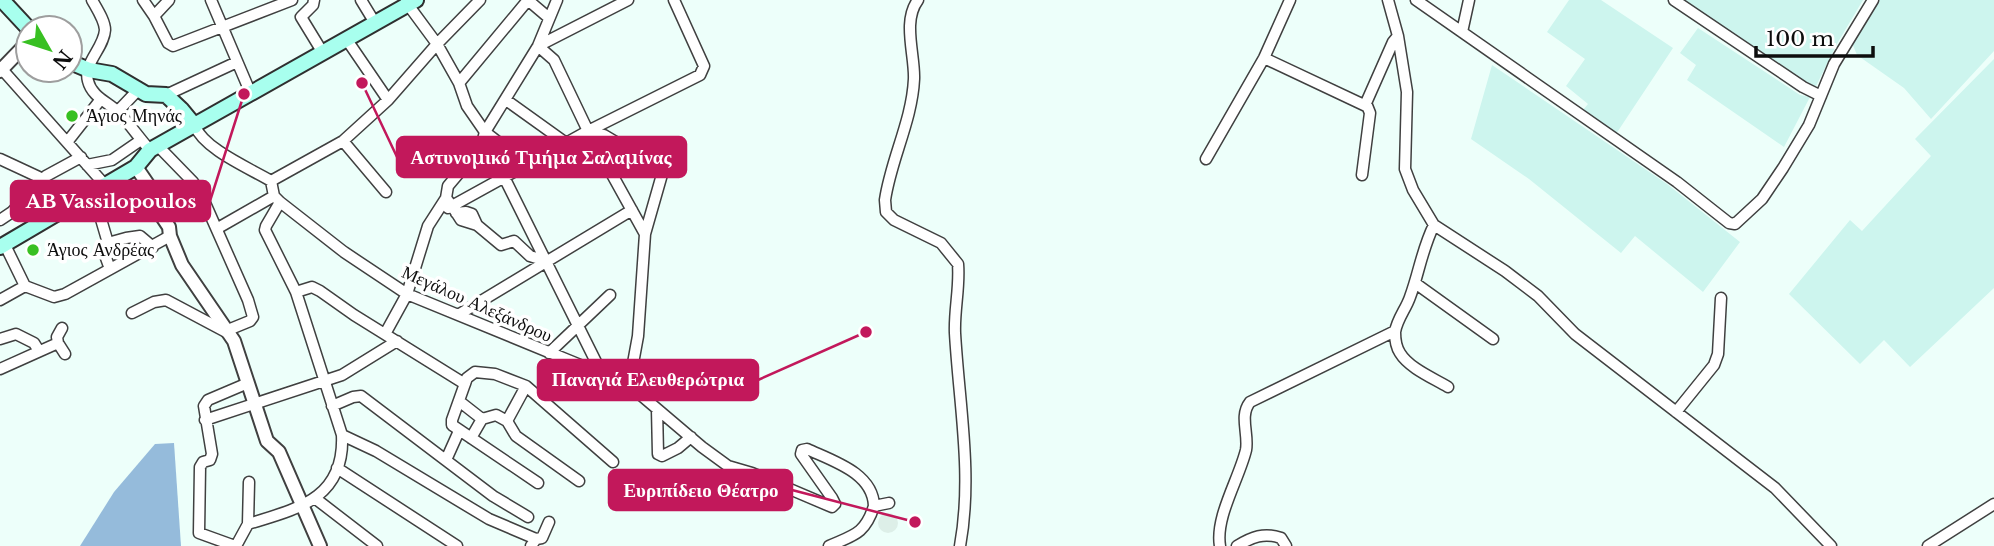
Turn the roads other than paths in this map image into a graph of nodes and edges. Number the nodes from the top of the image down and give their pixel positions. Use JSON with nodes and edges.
{"nodes":[{"id":1,"x":2,"y":0,"type":"edge"},
{"id":2,"x":92,"y":0,"type":"edge"},
{"id":3,"x":143,"y":0,"type":"edge"},
{"id":4,"x":169,"y":0,"type":"edge"},
{"id":5,"x":212,"y":0,"type":"edge"},
{"id":6,"x":292,"y":0,"type":"edge"},
{"id":7,"x":314,"y":0,"type":"edge"},
{"id":8,"x":361,"y":0,"type":"edge"},
{"id":9,"x":480,"y":0,"type":"edge"},
{"id":10,"x":557,"y":0,"type":"edge"},
{"id":11,"x":628,"y":0,"type":"edge"},
{"id":12,"x":674,"y":0,"type":"edge"},
{"id":13,"x":918,"y":0,"type":"edge"},
{"id":14,"x":1290,"y":0,"type":"edge"},
{"id":15,"x":1388,"y":0,"type":"edge"},
{"id":16,"x":1469,"y":0,"type":"edge"},
{"id":17,"x":1674,"y":0,"type":"edge"},
{"id":18,"x":1873,"y":0,"type":"edge"},
{"id":19,"x":409,"y":1,"type":"edge"},
{"id":20,"x":529,"y":1,"type":"edge"},
{"id":21,"x":1422,"y":1,"type":"edge"},
{"id":22,"x":15,"y":14,"type":"edge"},
{"id":23,"x":155,"y":16,"type":"junction"},
{"id":24,"x":550,"y":18,"type":"junction"},
{"id":25,"x":375,"y":23,"type":"junction"},
{"id":26,"x":223,"y":25,"type":"junction"},
{"id":27,"x":1462,"y":32,"type":"junction"},
{"id":28,"x":1398,"y":36,"type":"junction"},
{"id":29,"x":347,"y":40,"type":"junction"},
{"id":30,"x":437,"y":44,"type":"junction"},
{"id":31,"x":538,"y":46,"type":"junction"},
{"id":32,"x":323,"y":53,"type":"junction"},
{"id":33,"x":14,"y":56,"type":"edge"},
{"id":34,"x":1264,"y":58,"type":"junction"},
{"id":35,"x":237,"y":62,"type":"junction"},
{"id":36,"x":84,"y":68,"type":"edge"},
{"id":37,"x":1,"y":69,"type":"edge"},
{"id":38,"x":89,"y":70,"type":"junction"},
{"id":39,"x":459,"y":83,"type":"junction"},
{"id":40,"x":138,"y":90,"type":"junction"},
{"id":41,"x":251,"y":94,"type":"junction"},
{"id":42,"x":166,"y":95,"type":"junction"},
{"id":43,"x":1821,"y":96,"type":"junction"},
{"id":44,"x":100,"y":99,"type":"junction"},
{"id":45,"x":388,"y":100,"type":"junction"},
{"id":46,"x":506,"y":100,"type":"junction"},
{"id":47,"x":1366,"y":106,"type":"junction"},
{"id":48,"x":118,"y":111,"type":"junction"},
{"id":49,"x":195,"y":126,"type":"junction"},
{"id":50,"x":588,"y":131,"type":"junction"},
{"id":51,"x":485,"y":132,"type":"junction"},
{"id":52,"x":68,"y":141,"type":"junction"},
{"id":53,"x":343,"y":141,"type":"junction"},
{"id":54,"x":566,"y":143,"type":"junction"},
{"id":55,"x":150,"y":145,"type":"junction"},
{"id":56,"x":669,"y":150,"type":"dead end"},
{"id":57,"x":0,"y":159,"type":"edge"},
{"id":58,"x":1206,"y":159,"type":"dead end"},
{"id":59,"x":113,"y":160,"type":"junction"},
{"id":60,"x":84,"y":161,"type":"junction"},
{"id":61,"x":527,"y":165,"type":"junction"},
{"id":62,"x":130,"y":170,"type":"junction"},
{"id":63,"x":663,"y":170,"type":"junction"},
{"id":64,"x":1362,"y":175,"type":"dead end"},
{"id":65,"x":504,"y":177,"type":"junction"},
{"id":66,"x":43,"y":180,"type":"junction"},
{"id":67,"x":271,"y":181,"type":"junction"},
{"id":68,"x":99,"y":188,"type":"junction"},
{"id":69,"x":386,"y":192,"type":"dead end"},
{"id":70,"x":277,"y":199,"type":"junction"},
{"id":71,"x":451,"y":206,"type":"junction"},
{"id":72,"x":632,"y":210,"type":"junction"},
{"id":73,"x":60,"y":212,"type":"junction"},
{"id":74,"x":0,"y":220,"type":"edge"},
{"id":75,"x":1434,"y":225,"type":"junction"},
{"id":76,"x":218,"y":228,"type":"junction"},
{"id":77,"x":645,"y":234,"type":"junction"},
{"id":78,"x":170,"y":236,"type":"junction"},
{"id":79,"x":108,"y":243,"type":"junction"},
{"id":80,"x":2,"y":246,"type":"edge"},
{"id":81,"x":153,"y":247,"type":"junction"},
{"id":82,"x":546,"y":261,"type":"junction"},
{"id":83,"x":110,"y":269,"type":"junction"},
{"id":84,"x":1415,"y":283,"type":"junction"},
{"id":85,"x":26,"y":286,"type":"junction"},
{"id":86,"x":296,"y":292,"type":"junction"},
{"id":87,"x":407,"y":294,"type":"junction"},
{"id":88,"x":610,"y":295,"type":"dead end"},
{"id":89,"x":1721,"y":298,"type":"dead end"},
{"id":90,"x":0,"y":300,"type":"edge"},
{"id":91,"x":132,"y":313,"type":"dead end"},
{"id":92,"x":458,"y":315,"type":"junction"},
{"id":93,"x":578,"y":325,"type":"junction"},
{"id":94,"x":62,"y":328,"type":"dead end"},
{"id":95,"x":1395,"y":331,"type":"junction"},
{"id":96,"x":229,"y":332,"type":"junction"},
{"id":97,"x":385,"y":334,"type":"junction"},
{"id":98,"x":0,"y":339,"type":"edge"},
{"id":99,"x":1493,"y":339,"type":"dead end"},
{"id":100,"x":397,"y":341,"type":"junction"},
{"id":101,"x":58,"y":343,"type":"junction"},
{"id":102,"x":39,"y":351,"type":"junction"},
{"id":103,"x":549,"y":353,"type":"junction"},
{"id":104,"x":65,"y":354,"type":"dead end"},
{"id":105,"x":0,"y":369,"type":"edge"},
{"id":106,"x":601,"y":372,"type":"junction"},
{"id":107,"x":324,"y":382,"type":"junction"},
{"id":108,"x":248,"y":383,"type":"junction"},
{"id":109,"x":466,"y":384,"type":"junction"},
{"id":110,"x":629,"y":385,"type":"junction"},
{"id":111,"x":526,"y":386,"type":"junction"},
{"id":112,"x":1448,"y":387,"type":"dead end"},
{"id":113,"x":459,"y":401,"type":"junction"},
{"id":114,"x":256,"y":404,"type":"junction"},
{"id":115,"x":332,"y":406,"type":"junction"},
{"id":116,"x":657,"y":409,"type":"junction"},
{"id":117,"x":1676,"y":412,"type":"junction"},
{"id":118,"x":482,"y":419,"type":"junction"},
{"id":119,"x":205,"y":420,"type":"junction"},
{"id":120,"x":507,"y":421,"type":"junction"},
{"id":121,"x":459,"y":431,"type":"junction"},
{"id":122,"x":342,"y":435,"type":"junction"},
{"id":123,"x":691,"y":437,"type":"junction"},
{"id":124,"x":471,"y":438,"type":"junction"},
{"id":125,"x":446,"y":460,"type":"junction"},
{"id":126,"x":613,"y":462,"type":"dead end"},
{"id":127,"x":337,"y":468,"type":"junction"},
{"id":128,"x":579,"y":481,"type":"dead end"},
{"id":129,"x":249,"y":482,"type":"dead end"},
{"id":130,"x":538,"y":483,"type":"dead end"},
{"id":131,"x":316,"y":499,"type":"junction"},
{"id":132,"x":889,"y":503,"type":"dead end"},
{"id":133,"x":1994,"y":504,"type":"edge"},
{"id":134,"x":302,"y":506,"type":"junction"},
{"id":135,"x":874,"y":506,"type":"junction"},
{"id":136,"x":528,"y":517,"type":"dead end"},
{"id":137,"x":549,"y":522,"type":"dead end"},
{"id":138,"x":248,"y":524,"type":"junction"},
{"id":139,"x":534,"y":542,"type":"edge"},
{"id":140,"x":317,"y":545,"type":"edge"},
{"id":141,"x":235,"y":546,"type":"edge"},
{"id":142,"x":377,"y":546,"type":"edge"},
{"id":143,"x":457,"y":546,"type":"edge"},
{"id":144,"x":829,"y":546,"type":"edge"},
{"id":145,"x":960,"y":546,"type":"edge"},
{"id":146,"x":1220,"y":546,"type":"edge"},
{"id":147,"x":1237,"y":546,"type":"edge"},
{"id":148,"x":1286,"y":546,"type":"edge"},
{"id":149,"x":1831,"y":546,"type":"edge"},
{"id":150,"x":1928,"y":546,"type":"edge"}],
"edges":[{"from":1,"to":22,"type":"main road"},
{"from":2,"to":38,"type":"street"},
{"from":3,"to":23,"type":"street"},
{"from":4,"to":23,"type":"street"},
{"from":5,"to":26,"type":"street"},
{"from":6,"to":26,"type":"street"},
{"from":7,"to":32,"type":"street"},
{"from":8,"to":25,"type":"street"},
{"from":9,"to":30,"type":"street"},
{"from":10,"to":24,"type":"street"},
{"from":11,"to":31,"type":"street"},
{"from":12,"to":50,"type":"street"},
{"from":13,"to":145,"type":"street"},
{"from":14,"to":34,"type":"street"},
{"from":15,"to":28,"type":"street"},
{"from":16,"to":27,"type":"street"},
{"from":17,"to":43,"type":"street"},
{"from":18,"to":43,"type":"street"},
{"from":19,"to":25,"type":"main road"},
{"from":19,"to":30,"type":"street"},
{"from":20,"to":24,"type":"street"},
{"from":20,"to":39,"type":"street"},
{"from":21,"to":27,"type":"street"},
{"from":23,"to":26,"type":"street"},
{"from":24,"to":31,"type":"street"},
{"from":25,"to":29,"type":"main road"},
{"from":26,"to":35,"type":"street"},
{"from":27,"to":43,"type":"street"},
{"from":28,"to":47,"type":"street"},
{"from":28,"to":75,"type":"street"},
{"from":29,"to":32,"type":"main road"},
{"from":29,"to":45,"type":"street"},
{"from":30,"to":39,"type":"street"},
{"from":30,"to":45,"type":"street"},
{"from":31,"to":46,"type":"street"},
{"from":31,"to":50,"type":"street"},
{"from":32,"to":41,"type":"main road"},
{"from":33,"to":37,"type":"street"},
{"from":34,"to":47,"type":"street"},
{"from":34,"to":58,"type":"street"},
{"from":35,"to":41,"type":"street"},
{"from":35,"to":42,"type":"street"},
{"from":36,"to":38,"type":"main road"},
{"from":37,"to":52,"type":"street"},
{"from":38,"to":40,"type":"main road"},
{"from":38,"to":44,"type":"street"},
{"from":39,"to":51,"type":"street"},
{"from":40,"to":42,"type":"main road"},
{"from":40,"to":48,"type":"street"},
{"from":41,"to":49,"type":"main road"},
{"from":42,"to":49,"type":"main road"},
{"from":44,"to":48,"type":"street"},
{"from":44,"to":52,"type":"street"},
{"from":45,"to":53,"type":"street"},
{"from":46,"to":51,"type":"street"},
{"from":46,"to":54,"type":"street"},
{"from":47,"to":64,"type":"street"},
{"from":48,"to":55,"type":"street"},
{"from":49,"to":55,"type":"main road"},
{"from":49,"to":67,"type":"street"},
{"from":50,"to":54,"type":"street"},
{"from":50,"to":63,"type":"street"},
{"from":50,"to":72,"type":"street"},
{"from":51,"to":61,"type":"street"},
{"from":51,"to":71,"type":"street"},
{"from":52,"to":60,"type":"street"},
{"from":53,"to":67,"type":"street"},
{"from":53,"to":69,"type":"street"},
{"from":54,"to":61,"type":"street"},
{"from":55,"to":59,"type":"street"},
{"from":55,"to":62,"type":"main road"},
{"from":55,"to":76,"type":"street"},
{"from":56,"to":63,"type":"street"},
{"from":57,"to":66,"type":"street"},
{"from":59,"to":60,"type":"street"},
{"from":59,"to":62,"type":"street"},
{"from":60,"to":66,"type":"street"},
{"from":60,"to":68,"type":"street"},
{"from":61,"to":65,"type":"street"},
{"from":62,"to":68,"type":"main road"},
{"from":62,"to":78,"type":"street"},
{"from":63,"to":77,"type":"street"},
{"from":65,"to":71,"type":"street"},
{"from":65,"to":82,"type":"street"},
{"from":66,"to":73,"type":"street"},
{"from":66,"to":74,"type":"street"},
{"from":67,"to":70,"type":"street"},
{"from":68,"to":73,"type":"main road"},
{"from":68,"to":79,"type":"street"},
{"from":70,"to":76,"type":"street"},
{"from":70,"to":86,"type":"street"},
{"from":70,"to":87,"type":"street","name":"Μεγάλου Αλεξάνδρου"},
{"from":71,"to":82,"type":"street"},
{"from":71,"to":87,"type":"street"},
{"from":72,"to":77,"type":"street"},
{"from":72,"to":82,"type":"street"},
{"from":73,"to":80,"type":"main road"},
{"from":75,"to":84,"type":"street"},
{"from":75,"to":117,"type":"street"},
{"from":76,"to":96,"type":"street"},
{"from":77,"to":110,"type":"street"},
{"from":78,"to":81,"type":"street"},
{"from":78,"to":96,"type":"street"},
{"from":79,"to":81,"type":"street"},
{"from":79,"to":83,"type":"street"},
{"from":80,"to":85,"type":"street"},
{"from":81,"to":83,"type":"street"},
{"from":82,"to":92,"type":"street"},
{"from":82,"to":93,"type":"street"},
{"from":83,"to":85,"type":"street"},
{"from":84,"to":95,"type":"street"},
{"from":84,"to":99,"type":"street"},
{"from":85,"to":90,"type":"street"},
{"from":86,"to":97,"type":"street"},
{"from":86,"to":107,"type":"street"},
{"from":87,"to":92,"type":"street","name":"Μεγάλου Αλεξάνδρου"},
{"from":87,"to":97,"type":"street"},
{"from":88,"to":93,"type":"street"},
{"from":89,"to":117,"type":"street"},
{"from":91,"to":96,"type":"street"},
{"from":92,"to":103,"type":"street","name":"Μεγάλου Αλεξάνδρου"},
{"from":93,"to":103,"type":"street"},
{"from":93,"to":106,"type":"street"},
{"from":94,"to":101,"type":"street"},
{"from":95,"to":112,"type":"street"},
{"from":95,"to":146,"type":"street"},
{"from":96,"to":108,"type":"street"},
{"from":97,"to":100,"type":"street"},
{"from":98,"to":102,"type":"street"},
{"from":100,"to":107,"type":"street"},
{"from":100,"to":109,"type":"street"},
{"from":101,"to":102,"type":"street"},
{"from":101,"to":104,"type":"street"},
{"from":102,"to":105,"type":"street"},
{"from":103,"to":106,"type":"street","name":"Μεγάλου Αλεξάνδρου"},
{"from":106,"to":110,"type":"street","name":"Μεγάλου Αλεξάνδρου"},
{"from":107,"to":114,"type":"street"},
{"from":107,"to":115,"type":"street"},
{"from":108,"to":114,"type":"street"},
{"from":108,"to":119,"type":"street"},
{"from":109,"to":111,"type":"street"},
{"from":109,"to":113,"type":"street"},
{"from":110,"to":116,"type":"street","name":"Μεγάλου Αλεξάνδρου"},
{"from":111,"to":120,"type":"street"},
{"from":111,"to":126,"type":"street"},
{"from":113,"to":118,"type":"street"},
{"from":113,"to":121,"type":"street"},
{"from":114,"to":119,"type":"street"},
{"from":114,"to":134,"type":"street"},
{"from":115,"to":122,"type":"street"},
{"from":115,"to":125,"type":"street"},
{"from":116,"to":123,"type":"street","name":"Μεγάλου Αλεξάνδρου"},
{"from":116,"to":123,"type":"street"},
{"from":117,"to":149,"type":"street"},
{"from":118,"to":120,"type":"street"},
{"from":118,"to":124,"type":"street"},
{"from":119,"to":141,"type":"street"},
{"from":120,"to":128,"type":"street"},
{"from":121,"to":124,"type":"street"},
{"from":121,"to":125,"type":"street"},
{"from":122,"to":127,"type":"street"},
{"from":122,"to":139,"type":"street"},
{"from":123,"to":135,"type":"street","name":"Μεγάλου Αλεξάνδρου"},
{"from":124,"to":130,"type":"street"},
{"from":125,"to":136,"type":"street"},
{"from":127,"to":131,"type":"street"},
{"from":127,"to":143,"type":"street"},
{"from":129,"to":138,"type":"street"},
{"from":131,"to":134,"type":"street"},
{"from":131,"to":142,"type":"street"},
{"from":132,"to":135,"type":"street"},
{"from":133,"to":150,"type":"street"},
{"from":134,"to":138,"type":"street"},
{"from":134,"to":140,"type":"street"},
{"from":135,"to":144,"type":"street"},
{"from":137,"to":139,"type":"street"},
{"from":138,"to":141,"type":"street"},
{"from":147,"to":148,"type":"street"}]}
